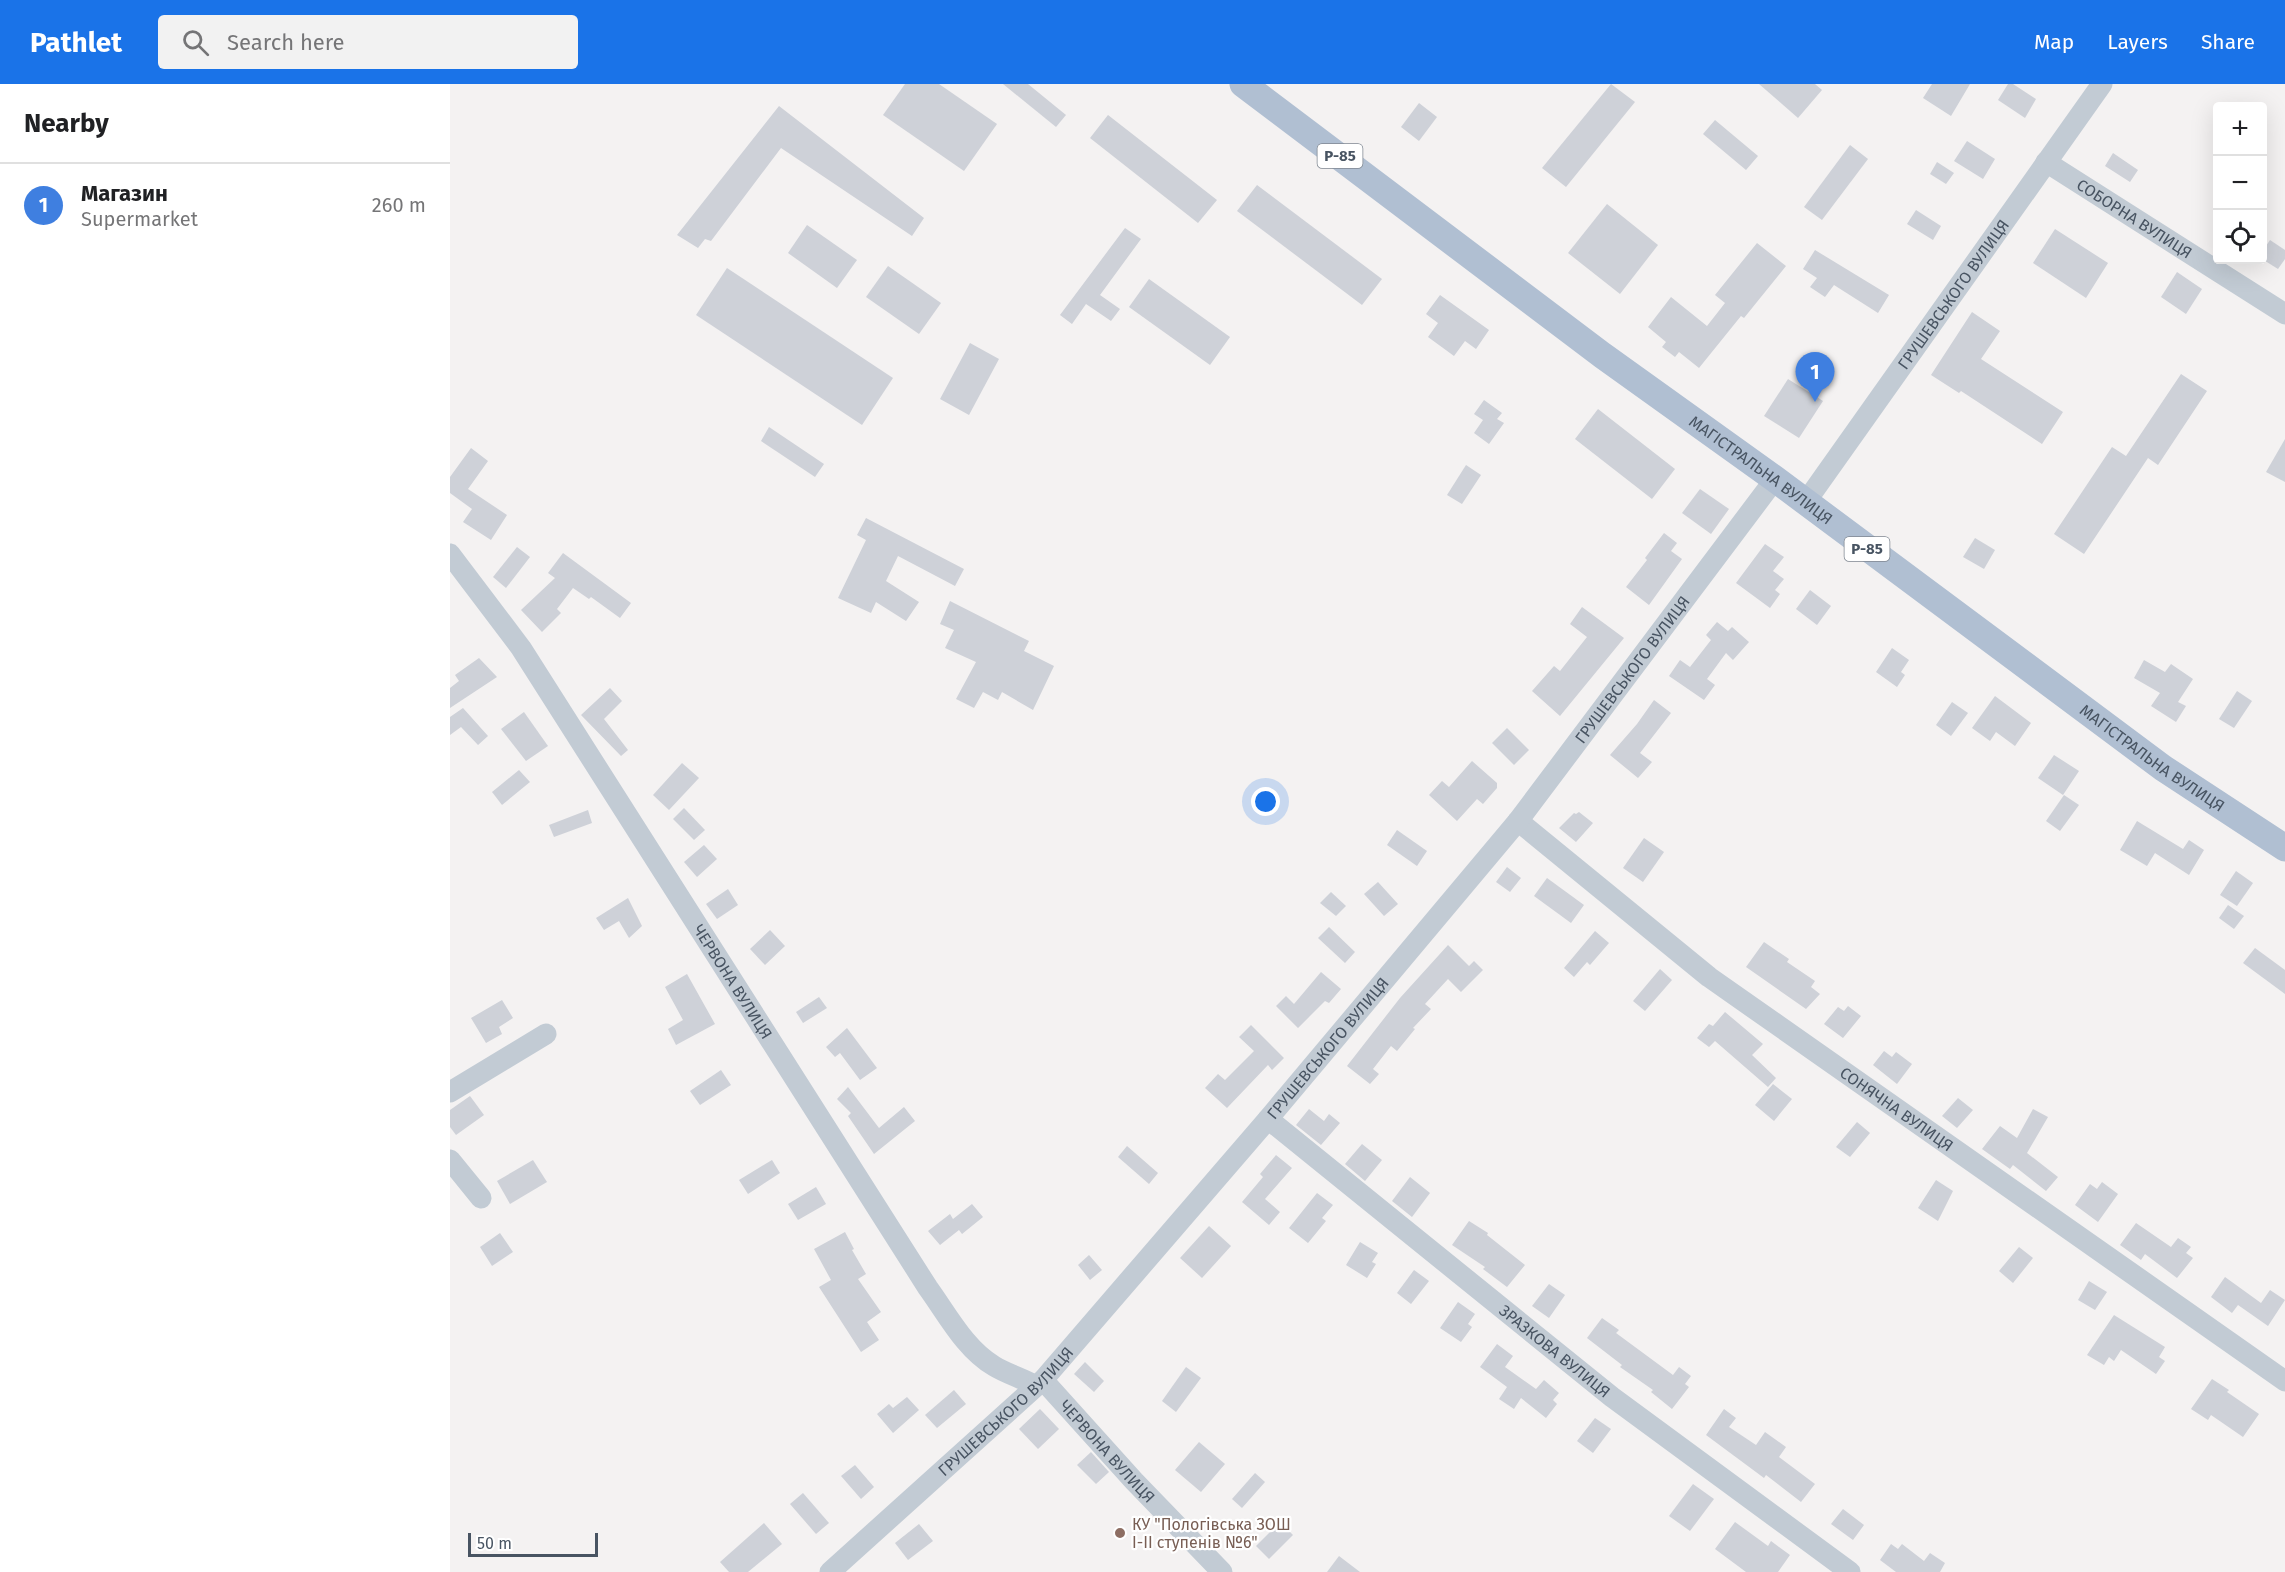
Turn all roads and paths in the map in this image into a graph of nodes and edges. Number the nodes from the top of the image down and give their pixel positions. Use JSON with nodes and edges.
{"nodes":[{"id":1,"x":1243,"y":84,"type":"edge"},
{"id":2,"x":2102,"y":84,"type":"edge"},
{"id":3,"x":2046,"y":162,"type":"junction"},
{"id":4,"x":2285,"y":314,"type":"edge"},
{"id":5,"x":1775,"y":479,"type":"junction"},
{"id":6,"x":1805,"y":503,"type":"junction"},
{"id":7,"x":450,"y":554,"type":"edge"},
{"id":8,"x":1518,"y":821,"type":"junction"},
{"id":9,"x":2285,"y":848,"type":"edge"},
{"id":10,"x":546,"y":1034,"type":"dead end"},
{"id":11,"x":450,"y":1092,"type":"edge"},
{"id":12,"x":1268,"y":1119,"type":"junction"},
{"id":13,"x":450,"y":1160,"type":"edge"},
{"id":14,"x":481,"y":1198,"type":"dead end"},
{"id":15,"x":2285,"y":1381,"type":"edge"},
{"id":16,"x":1039,"y":1383,"type":"junction"},
{"id":17,"x":830,"y":1572,"type":"edge"},
{"id":18,"x":1222,"y":1572,"type":"edge"},
{"id":19,"x":1850,"y":1572,"type":"edge"}],
"edges":[{"from":1,"to":5,"type":"main road","name":"МАГІСТРАЛЬНА ВУЛИЦЯ","number":"Р-85"},
{"from":2,"to":3,"type":"street","name":"ГРУШЕВСЬКОГО ВУЛИЦЯ"},
{"from":3,"to":4,"type":"street","name":"СОБОРНА ВУЛИЦЯ"},
{"from":3,"to":6,"type":"street","name":"ГРУШЕВСЬКОГО ВУЛИЦЯ"},
{"from":5,"to":6,"type":"main road","name":"МАГІСТРАЛЬНА ВУЛИЦЯ","number":"Р-85"},
{"from":5,"to":8,"type":"street","name":"ГРУШЕВСЬКОГО ВУЛИЦЯ"},
{"from":6,"to":9,"type":"main road","name":"МАГІСТРАЛЬНА ВУЛИЦЯ","number":"Р-85"},
{"from":7,"to":16,"type":"street","name":"ЧЕРВОНА ВУЛИЦЯ"},
{"from":8,"to":12,"type":"street","name":"ГРУШЕВСЬКОГО ВУЛИЦЯ"},
{"from":8,"to":15,"type":"street","name":"СОНЯЧНА ВУЛИЦЯ"},
{"from":10,"to":11,"type":"street"},
{"from":12,"to":16,"type":"street","name":"ГРУШЕВСЬКОГО ВУЛИЦЯ"},
{"from":12,"to":19,"type":"street","name":"ЗРАЗКОВА ВУЛИЦЯ"},
{"from":13,"to":14,"type":"street"},
{"from":16,"to":17,"type":"street","name":"ГРУШЕВСЬКОГО ВУЛИЦЯ"},
{"from":16,"to":18,"type":"street","name":"ЧЕРВОНА ВУЛИЦЯ"}]}
